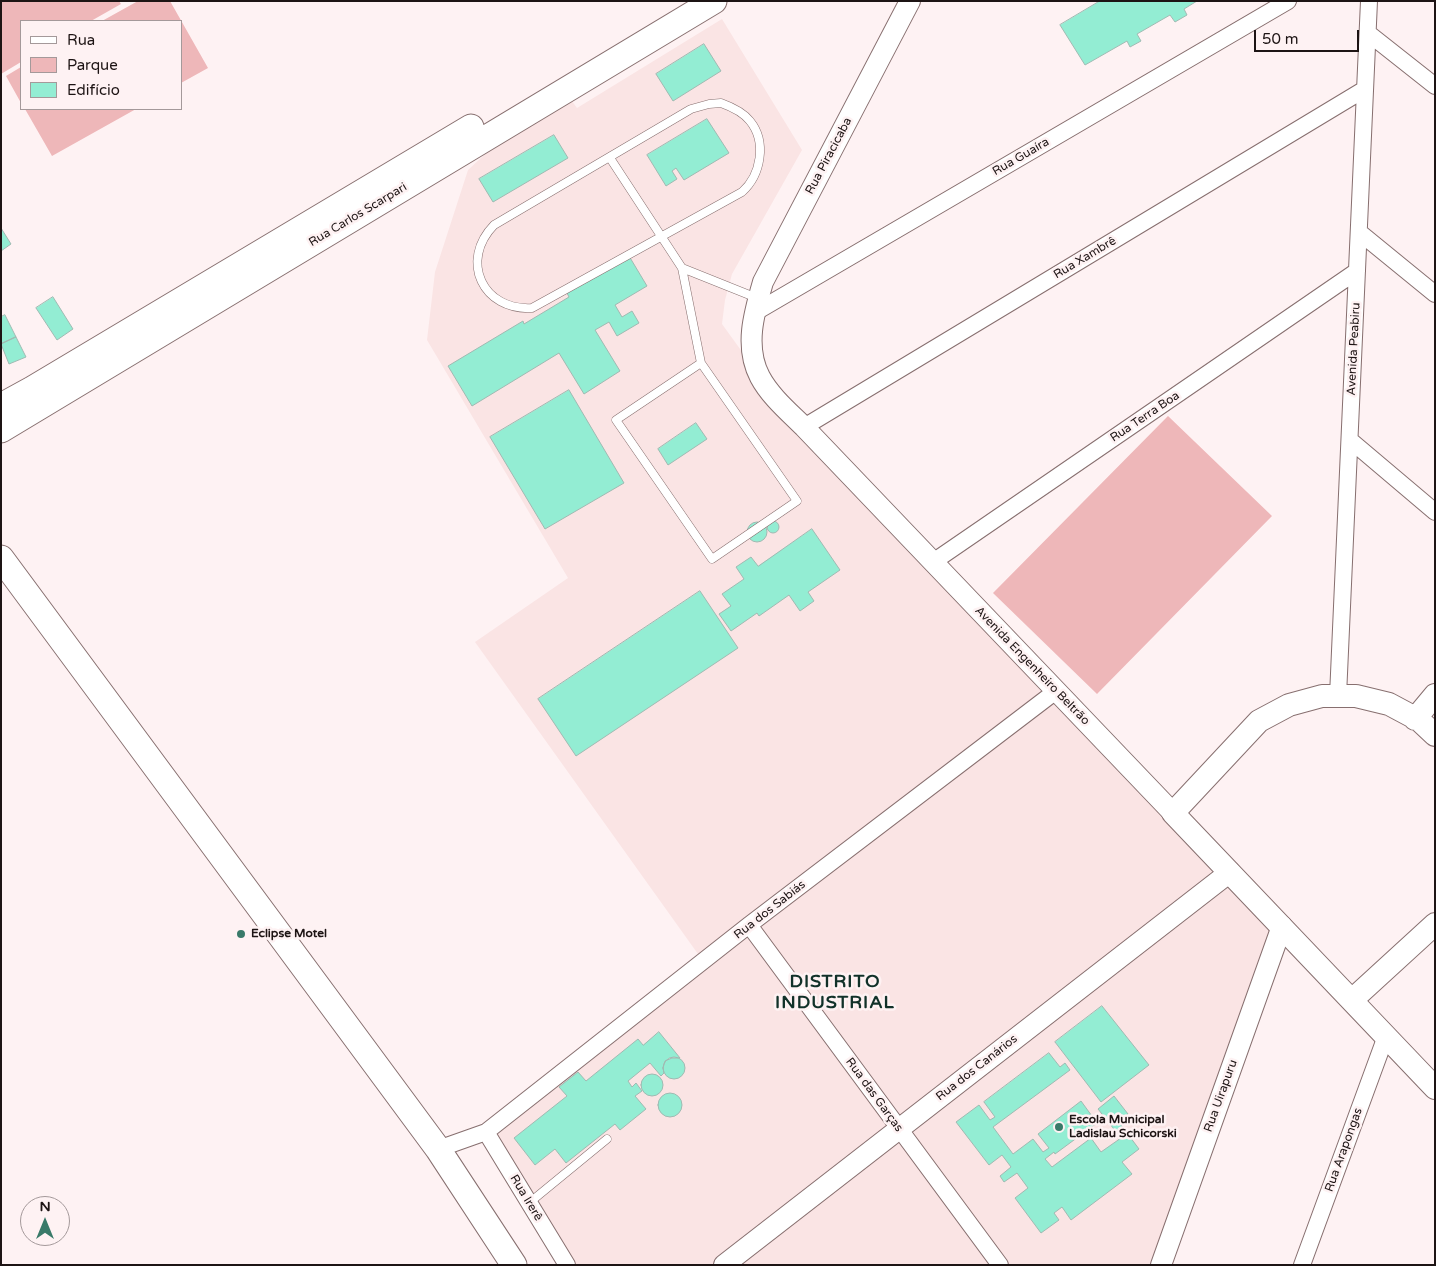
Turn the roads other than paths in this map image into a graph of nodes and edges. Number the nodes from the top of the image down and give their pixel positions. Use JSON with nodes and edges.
{"nodes":[{"id":1,"x":682,"y":1,"type":"edge"},
{"id":2,"x":714,"y":1,"type":"edge"},
{"id":3,"x":910,"y":1,"type":"edge"},
{"id":4,"x":1288,"y":1,"type":"edge"},
{"id":5,"x":1369,"y":1,"type":"edge"},
{"id":6,"x":1368,"y":33,"type":"junction"},
{"id":7,"x":1435,"y":86,"type":"edge"},
{"id":8,"x":1365,"y":89,"type":"junction"},
{"id":9,"x":610,"y":158,"type":"junction"},
{"id":10,"x":1359,"y":232,"type":"junction"},
{"id":11,"x":662,"y":237,"type":"junction"},
{"id":12,"x":682,"y":268,"type":"junction"},
{"id":13,"x":1357,"y":271,"type":"junction"},
{"id":14,"x":1435,"y":294,"type":"edge"},
{"id":15,"x":756,"y":306,"type":"junction"},
{"id":16,"x":701,"y":363,"type":"junction"},
{"id":17,"x":64,"y":381,"type":"junction"},
{"id":18,"x":1,"y":406,"type":"edge"},
{"id":19,"x":804,"y":427,"type":"junction"},
{"id":20,"x":1,"y":430,"type":"edge"},
{"id":21,"x":1350,"y":440,"type":"junction"},
{"id":22,"x":1435,"y":512,"type":"edge"},
{"id":23,"x":1,"y":558,"type":"edge"},
{"id":24,"x":933,"y":562,"type":"junction"},
{"id":25,"x":1056,"y":691,"type":"junction"},
{"id":26,"x":1435,"y":695,"type":"edge"},
{"id":27,"x":1338,"y":696,"type":"junction"},
{"id":28,"x":1415,"y":718,"type":"junction"},
{"id":29,"x":1434,"y":734,"type":"edge"},
{"id":30,"x":1173,"y":813,"type":"junction"},
{"id":31,"x":1230,"y":872,"type":"junction"},
{"id":32,"x":1435,"y":924,"type":"edge"},
{"id":33,"x":749,"y":926,"type":"junction"},
{"id":34,"x":1282,"y":926,"type":"junction"},
{"id":35,"x":1352,"y":1000,"type":"junction"},
{"id":36,"x":1386,"y":1036,"type":"junction"},
{"id":37,"x":1435,"y":1088,"type":"edge"},
{"id":38,"x":899,"y":1129,"type":"junction"},
{"id":39,"x":486,"y":1132,"type":"junction"},
{"id":40,"x":607,"y":1139,"type":"dead end"},
{"id":41,"x":438,"y":1149,"type":"junction"},
{"id":42,"x":529,"y":1203,"type":"junction"},
{"id":43,"x":514,"y":1265,"type":"edge"},
{"id":44,"x":567,"y":1265,"type":"edge"},
{"id":45,"x":724,"y":1265,"type":"edge"},
{"id":46,"x":1000,"y":1265,"type":"edge"},
{"id":47,"x":1161,"y":1265,"type":"edge"},
{"id":48,"x":1302,"y":1265,"type":"edge"}],
"edges":[{"from":1,"to":17,"type":"main road","name":"Rua Carlos Scarpari"},
{"from":2,"to":17,"type":"main road","name":"Rua Carlos Scarpari"},
{"from":3,"to":15,"type":"street","name":"Rua Piracicaba"},
{"from":4,"to":15,"type":"street","name":"Rua Guaíra"},
{"from":5,"to":6,"type":"street","name":"Avenida Peabiru"},
{"from":6,"to":7,"type":"street"},
{"from":6,"to":8,"type":"street","name":"Avenida Peabiru"},
{"from":8,"to":10,"type":"street","name":"Avenida Peabiru"},
{"from":8,"to":19,"type":"street","name":"Rua Xambrê"},
{"from":9,"to":11,"type":"lane"},
{"from":9,"to":11,"type":"lane"},
{"from":9,"to":11,"type":"lane"},
{"from":10,"to":13,"type":"street","name":"Avenida Peabiru"},
{"from":10,"to":14,"type":"street"},
{"from":11,"to":12,"type":"lane"},
{"from":12,"to":15,"type":"lane"},
{"from":12,"to":16,"type":"lane"},
{"from":13,"to":21,"type":"street","name":"Avenida Peabiru"},
{"from":13,"to":24,"type":"street","name":"Rua Terra Boa"},
{"from":15,"to":19,"type":"street","name":"Avenida Engenheiro Beltrão"},
{"from":16,"to":16,"type":"lane"},
{"from":17,"to":18,"type":"main road","name":"Rua Carlos Scarpari"},
{"from":17,"to":20,"type":"main road","name":"Rua Carlos Scarpari"},
{"from":19,"to":24,"type":"street","name":"Avenida Engenheiro Beltrão"},
{"from":21,"to":22,"type":"street"},
{"from":21,"to":27,"type":"street","name":"Avenida Peabiru"},
{"from":23,"to":41,"type":"main road"},
{"from":24,"to":25,"type":"street","name":"Avenida Engenheiro Beltrão"},
{"from":25,"to":30,"type":"street","name":"Avenida Engenheiro Beltrão"},
{"from":25,"to":33,"type":"street","name":"Rua dos Sabiás"},
{"from":26,"to":28,"type":"main road"},
{"from":27,"to":28,"type":"main road"},
{"from":27,"to":30,"type":"main road"},
{"from":28,"to":29,"type":"main road"},
{"from":30,"to":31,"type":"main road","name":"Avenida Engenheiro Beltrão"},
{"from":31,"to":34,"type":"main road","name":"Avenida Engenheiro Beltrão"},
{"from":31,"to":38,"type":"street","name":"Rua dos Canários"},
{"from":32,"to":35,"type":"main road"},
{"from":33,"to":38,"type":"street","name":"Rua das Garças"},
{"from":33,"to":39,"type":"street","name":"Rua dos Sabiás"},
{"from":34,"to":35,"type":"main road","name":"Avenida Engenheiro Beltrão"},
{"from":34,"to":47,"type":"street","name":"Rua Uirapuru"},
{"from":35,"to":36,"type":"main road","name":"Avenida Engenheiro Beltrão"},
{"from":36,"to":37,"type":"main road","name":"Avenida Engenheiro Beltrão"},
{"from":36,"to":48,"type":"street","name":"Rua Arapongas"},
{"from":38,"to":45,"type":"street","name":"Rua dos Canários"},
{"from":38,"to":46,"type":"street","name":"Rua das Garças"},
{"from":39,"to":41,"type":"street","name":"Rua dos Sabiás"},
{"from":39,"to":42,"type":"street","name":"Rua Irerê"},
{"from":40,"to":42,"type":"lane"},
{"from":41,"to":43,"type":"main road"},
{"from":42,"to":44,"type":"street","name":"Rua Irerê"}]}
